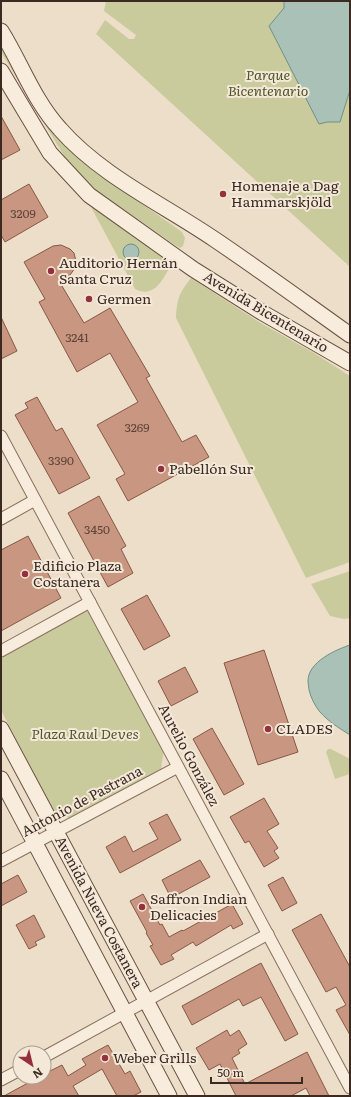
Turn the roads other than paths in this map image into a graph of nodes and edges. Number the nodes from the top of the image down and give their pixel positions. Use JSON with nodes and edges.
{"nodes":[{"id":1,"x":1,"y":31,"type":"edge"},
{"id":2,"x":2,"y":74,"type":"edge"},
{"id":3,"x":350,"y":335,"type":"edge"},
{"id":4,"x":350,"y":363,"type":"edge"},
{"id":5,"x":1,"y":436,"type":"edge"},
{"id":6,"x":35,"y":500,"type":"junction"},
{"id":7,"x":1,"y":519,"type":"edge"},
{"id":8,"x":90,"y":602,"type":"junction"},
{"id":9,"x":1,"y":651,"type":"edge"},
{"id":10,"x":1,"y":729,"type":"edge"},
{"id":11,"x":178,"y":767,"type":"junction"},
{"id":12,"x":1,"y":779,"type":"edge"},
{"id":13,"x":56,"y":832,"type":"junction"},
{"id":14,"x":35,"y":843,"type":"junction"},
{"id":15,"x":1,"y":861,"type":"edge"},
{"id":16,"x":268,"y":934,"type":"junction"},
{"id":17,"x":146,"y":1001,"type":"junction"},
{"id":18,"x":125,"y":1012,"type":"junction"},
{"id":19,"x":52,"y":1053,"type":"edge"},
{"id":20,"x":350,"y":1088,"type":"edge"},
{"id":21,"x":169,"y":1096,"type":"edge"},
{"id":22,"x":197,"y":1096,"type":"edge"}],
"edges":[{"from":1,"to":3,"type":"main road","name":"Avenida Bicentenario"},
{"from":2,"to":4,"type":"main road","name":"Avenida Bicentenario"},
{"from":5,"to":6,"type":"street","name":"Aurelio González"},
{"from":6,"to":7,"type":"street"},
{"from":6,"to":8,"type":"street","name":"Aurelio González"},
{"from":8,"to":9,"type":"street"},
{"from":8,"to":11,"type":"street","name":"Aurelio González"},
{"from":10,"to":13,"type":"main road","name":"Avenida Nueva Costanera"},
{"from":11,"to":13,"type":"street","name":"Antonio de Pastrana"},
{"from":11,"to":16,"type":"street","name":"Aurelio González"},
{"from":12,"to":14,"type":"main road","name":"Avenida Nueva Costanera"},
{"from":13,"to":14,"type":"street","name":"Antonio de Pastrana"},
{"from":13,"to":17,"type":"main road","name":"Avenida Nueva Costanera"},
{"from":14,"to":15,"type":"street","name":"Antonio de Pastrana"},
{"from":14,"to":18,"type":"main road","name":"Avenida Nueva Costanera"},
{"from":16,"to":17,"type":"street"},
{"from":16,"to":20,"type":"street","name":"Aurelio González"},
{"from":17,"to":18,"type":"street"},
{"from":17,"to":22,"type":"main road","name":"Avenida Nueva Costanera"},
{"from":18,"to":19,"type":"street"},
{"from":18,"to":21,"type":"main road","name":"Avenida Nueva Costanera"}]}
